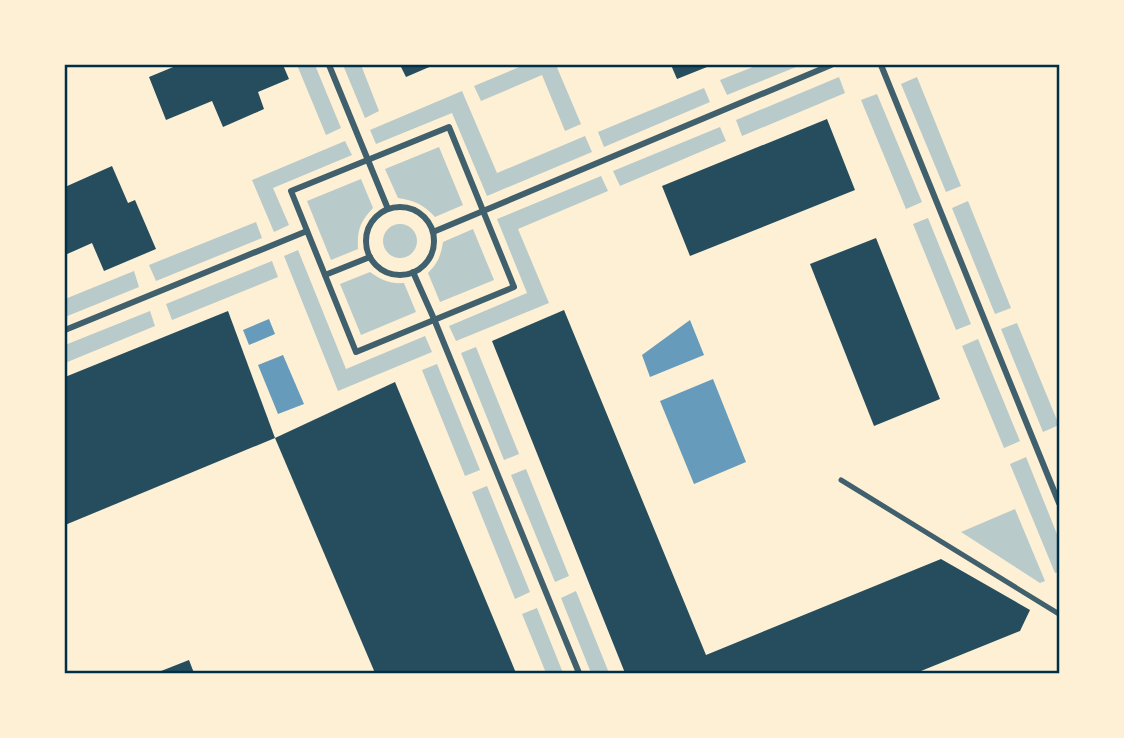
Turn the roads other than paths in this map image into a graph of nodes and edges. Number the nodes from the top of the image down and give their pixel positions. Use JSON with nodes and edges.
{"nodes":[{"id":1,"x":329,"y":65,"type":"edge"},
{"id":2,"x":831,"y":65,"type":"edge"},
{"id":3,"x":881,"y":65,"type":"edge"},
{"id":4,"x":368,"y":160,"type":"junction"},
{"id":5,"x":387,"y":209,"type":"junction"},
{"id":6,"x":483,"y":210,"type":"junction"},
{"id":7,"x":307,"y":231,"type":"junction"},
{"id":8,"x":433,"y":232,"type":"junction"},
{"id":9,"x":370,"y":257,"type":"junction"},
{"id":10,"x":413,"y":272,"type":"junction"},
{"id":11,"x":325,"y":275,"type":"junction"},
{"id":12,"x":434,"y":319,"type":"junction"},
{"id":13,"x":65,"y":330,"type":"edge"},
{"id":14,"x":841,"y":480,"type":"dead end"},
{"id":15,"x":1059,"y":503,"type":"edge"},
{"id":16,"x":1059,"y":614,"type":"edge"},
{"id":17,"x":579,"y":673,"type":"edge"}],
"edges":[{"from":1,"to":4,"type":"street"},
{"from":2,"to":6,"type":"street"},
{"from":3,"to":15,"type":"street"},
{"from":4,"to":5,"type":"street"},
{"from":4,"to":6,"type":"street"},
{"from":4,"to":7,"type":"street"},
{"from":5,"to":8,"type":"street"},
{"from":5,"to":9,"type":"street"},
{"from":6,"to":8,"type":"street"},
{"from":6,"to":12,"type":"street"},
{"from":7,"to":11,"type":"street"},
{"from":7,"to":13,"type":"street"},
{"from":8,"to":10,"type":"street"},
{"from":9,"to":10,"type":"street"},
{"from":9,"to":11,"type":"street"},
{"from":10,"to":12,"type":"street"},
{"from":11,"to":12,"type":"street"},
{"from":12,"to":17,"type":"street"},
{"from":14,"to":16,"type":"lane"}]}
